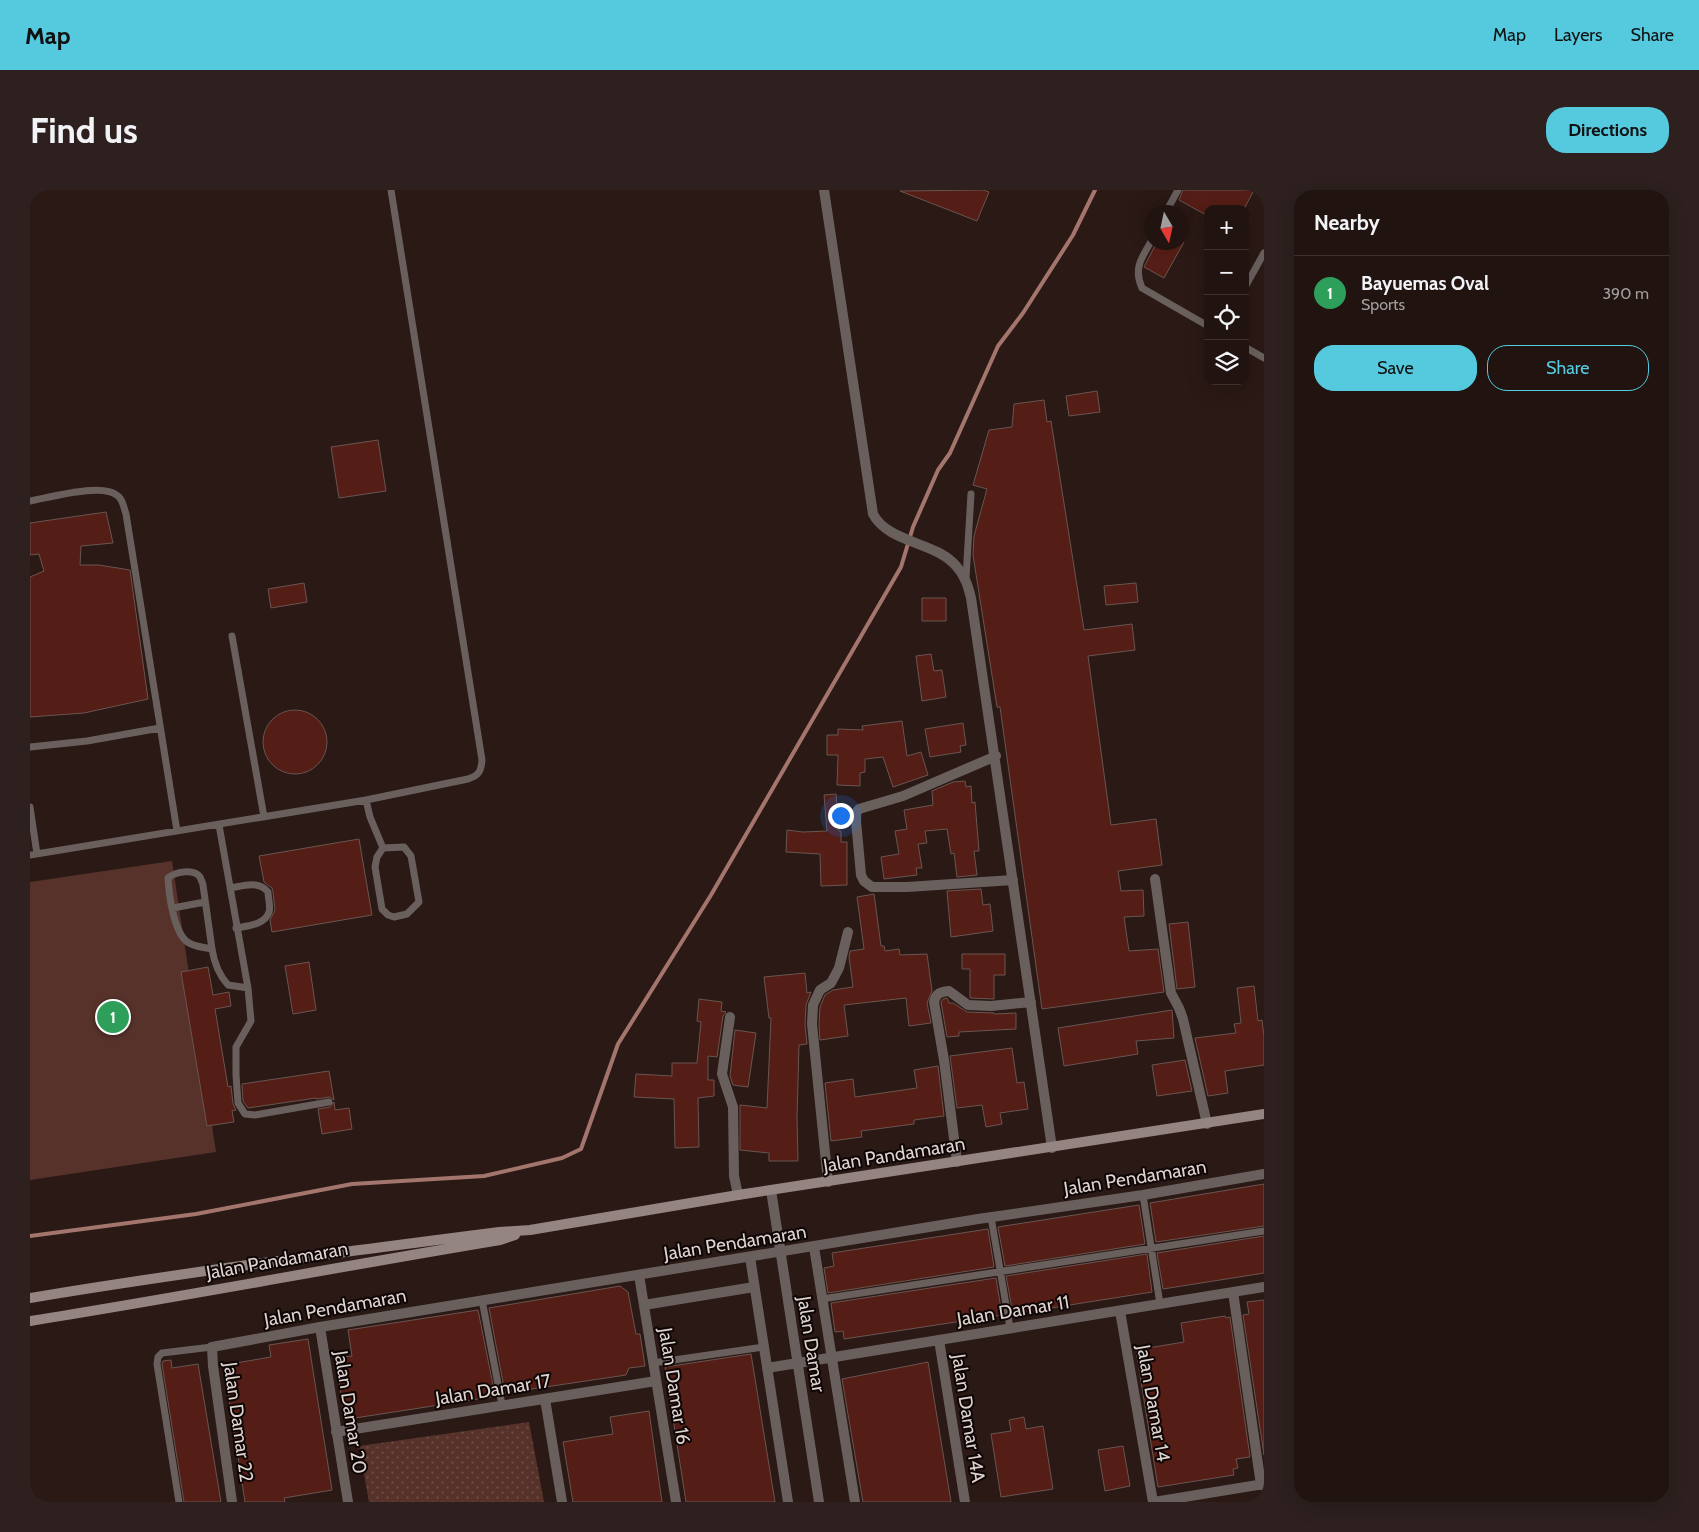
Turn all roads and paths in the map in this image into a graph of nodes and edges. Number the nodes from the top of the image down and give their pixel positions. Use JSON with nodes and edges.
{"nodes":[{"id":1,"x":391,"y":190,"type":"edge"},
{"id":2,"x":824,"y":190,"type":"edge"},
{"id":3,"x":1178,"y":190,"type":"edge"},
{"id":4,"x":1170,"y":205,"type":"edge"},
{"id":5,"x":1147,"y":250,"type":"edge"},
{"id":6,"x":1264,"y":253,"type":"edge"},
{"id":7,"x":1249,"y":280,"type":"edge"},
{"id":8,"x":1204,"y":324,"type":"edge"},
{"id":9,"x":1249,"y":349,"type":"edge"},
{"id":10,"x":1264,"y":358,"type":"edge"},
{"id":11,"x":971,"y":494,"type":"dead end"},
{"id":12,"x":30,"y":502,"type":"edge"},
{"id":13,"x":966,"y":578,"type":"junction"},
{"id":14,"x":232,"y":636,"type":"dead end"},
{"id":15,"x":160,"y":728,"type":"junction"},
{"id":16,"x":30,"y":747,"type":"edge"},
{"id":17,"x":996,"y":756,"type":"junction"},
{"id":18,"x":366,"y":800,"type":"junction"},
{"id":19,"x":30,"y":807,"type":"edge"},
{"id":20,"x":264,"y":817,"type":"junction"},
{"id":21,"x":219,"y":824,"type":"junction"},
{"id":22,"x":177,"y":831,"type":"junction"},
{"id":23,"x":383,"y":848,"type":"junction"},
{"id":24,"x":34,"y":854,"type":"edge"},
{"id":25,"x":1155,"y":879,"type":"dead end"},
{"id":26,"x":1013,"y":880,"type":"junction"},
{"id":27,"x":230,"y":888,"type":"junction"},
{"id":28,"x":205,"y":902,"type":"junction"},
{"id":29,"x":173,"y":908,"type":"junction"},
{"id":30,"x":236,"y":928,"type":"junction"},
{"id":31,"x":848,"y":932,"type":"dead end"},
{"id":32,"x":212,"y":949,"type":"junction"},
{"id":33,"x":248,"y":988,"type":"junction"},
{"id":34,"x":1031,"y":1002,"type":"junction"},
{"id":35,"x":730,"y":1017,"type":"dead end"},
{"id":36,"x":329,"y":1102,"type":"dead end"},
{"id":37,"x":1264,"y":1114,"type":"edge"},
{"id":38,"x":1207,"y":1124,"type":"junction"},
{"id":39,"x":1052,"y":1148,"type":"junction"},
{"id":40,"x":957,"y":1162,"type":"junction"},
{"id":41,"x":1264,"y":1174,"type":"edge"},
{"id":42,"x":828,"y":1182,"type":"junction"},
{"id":43,"x":771,"y":1190,"type":"junction"},
{"id":44,"x":1143,"y":1195,"type":"junction"},
{"id":45,"x":738,"y":1196,"type":"junction"},
{"id":46,"x":991,"y":1218,"type":"junction"},
{"id":47,"x":530,"y":1230,"type":"junction"},
{"id":48,"x":1264,"y":1231,"type":"edge"},
{"id":49,"x":814,"y":1247,"type":"junction"},
{"id":50,"x":1151,"y":1248,"type":"junction"},
{"id":51,"x":781,"y":1252,"type":"junction"},
{"id":52,"x":750,"y":1257,"type":"junction"},
{"id":53,"x":1000,"y":1272,"type":"junction"},
{"id":54,"x":639,"y":1275,"type":"junction"},
{"id":55,"x":754,"y":1287,"type":"junction"},
{"id":56,"x":1264,"y":1287,"type":"edge"},
{"id":57,"x":1232,"y":1292,"type":"junction"},
{"id":58,"x":30,"y":1298,"type":"edge"},
{"id":59,"x":822,"y":1299,"type":"junction"},
{"id":60,"x":482,"y":1300,"type":"junction"},
{"id":61,"x":1160,"y":1304,"type":"junction"},
{"id":62,"x":644,"y":1305,"type":"junction"},
{"id":63,"x":1120,"y":1311,"type":"junction"},
{"id":64,"x":30,"y":1321,"type":"edge"},
{"id":65,"x":320,"y":1327,"type":"junction"},
{"id":66,"x":1010,"y":1328,"type":"junction"},
{"id":67,"x":939,"y":1340,"type":"junction"},
{"id":68,"x":212,"y":1347,"type":"junction"},
{"id":69,"x":764,"y":1347,"type":"junction"},
{"id":70,"x":832,"y":1357,"type":"junction"},
{"id":71,"x":653,"y":1363,"type":"junction"},
{"id":72,"x":798,"y":1363,"type":"junction"},
{"id":73,"x":767,"y":1368,"type":"junction"},
{"id":74,"x":656,"y":1381,"type":"junction"},
{"id":75,"x":545,"y":1398,"type":"junction"},
{"id":76,"x":502,"y":1406,"type":"junction"},
{"id":77,"x":336,"y":1432,"type":"junction"},
{"id":78,"x":1262,"y":1485,"type":"edge"},
{"id":79,"x":179,"y":1502,"type":"edge"},
{"id":80,"x":232,"y":1502,"type":"edge"},
{"id":81,"x":348,"y":1502,"type":"edge"},
{"id":82,"x":562,"y":1502,"type":"edge"},
{"id":83,"x":676,"y":1502,"type":"edge"},
{"id":84,"x":788,"y":1502,"type":"edge"},
{"id":85,"x":819,"y":1502,"type":"edge"},
{"id":86,"x":855,"y":1502,"type":"edge"},
{"id":87,"x":965,"y":1502,"type":"edge"},
{"id":88,"x":1154,"y":1502,"type":"edge"}],
"edges":[{"from":1,"to":18,"type":"lane"},
{"from":2,"to":13,"type":"street"},
{"from":3,"to":4,"type":"lane"},
{"from":5,"to":8,"type":"lane"},
{"from":6,"to":7,"type":"lane"},
{"from":9,"to":10,"type":"lane"},
{"from":11,"to":13,"type":"lane"},
{"from":12,"to":15,"type":"lane"},
{"from":13,"to":17,"type":"street"},
{"from":14,"to":20,"type":"lane"},
{"from":15,"to":16,"type":"lane"},
{"from":15,"to":22,"type":"lane"},
{"from":17,"to":26,"type":"street"},
{"from":17,"to":26,"type":"street"},
{"from":18,"to":20,"type":"lane"},
{"from":18,"to":23,"type":"lane"},
{"from":19,"to":24,"type":"lane"},
{"from":20,"to":21,"type":"lane"},
{"from":21,"to":22,"type":"lane"},
{"from":21,"to":27,"type":"lane"},
{"from":22,"to":24,"type":"lane"},
{"from":23,"to":23,"type":"lane"},
{"from":25,"to":38,"type":"street"},
{"from":26,"to":34,"type":"street"},
{"from":27,"to":30,"type":"lane"},
{"from":27,"to":30,"type":"lane"},
{"from":28,"to":29,"type":"lane"},
{"from":28,"to":29,"type":"lane"},
{"from":28,"to":32,"type":"lane"},
{"from":29,"to":32,"type":"lane"},
{"from":30,"to":33,"type":"lane"},
{"from":31,"to":42,"type":"street"},
{"from":32,"to":33,"type":"lane"},
{"from":33,"to":36,"type":"lane"},
{"from":34,"to":39,"type":"street"},
{"from":34,"to":40,"type":"street"},
{"from":35,"to":45,"type":"street"},
{"from":37,"to":38,"type":"main road","name":"Jalan Pandamaran"},
{"from":38,"to":39,"type":"main road","name":"Jalan Pandamaran"},
{"from":39,"to":40,"type":"main road","name":"Jalan Pandamaran"},
{"from":40,"to":42,"type":"main road","name":"Jalan Pandamaran"},
{"from":41,"to":44,"type":"street","name":"Jalan Pendamaran"},
{"from":42,"to":43,"type":"main road","name":"Jalan Pandamaran"},
{"from":43,"to":45,"type":"main road","name":"Jalan Pandamaran"},
{"from":43,"to":51,"type":"street","name":"Jalan Damar"},
{"from":44,"to":46,"type":"street","name":"Jalan Pendamaran"},
{"from":44,"to":50,"type":"lane"},
{"from":45,"to":47,"type":"main road","name":"Jalan Pandamaran"},
{"from":46,"to":49,"type":"street","name":"Jalan Pendamaran"},
{"from":46,"to":53,"type":"lane"},
{"from":47,"to":58,"type":"main road","name":"Jalan Pandamaran"},
{"from":47,"to":64,"type":"main road","name":"Jalan Pandamaran"},
{"from":48,"to":50,"type":"lane"},
{"from":49,"to":51,"type":"street","name":"Jalan Pendamaran"},
{"from":49,"to":59,"type":"street","name":"Jalan Damar"},
{"from":50,"to":53,"type":"lane"},
{"from":50,"to":61,"type":"lane"},
{"from":51,"to":52,"type":"street","name":"Jalan Pendamaran"},
{"from":51,"to":72,"type":"street","name":"Jalan Damar"},
{"from":52,"to":54,"type":"street","name":"Jalan Pendamaran"},
{"from":52,"to":55,"type":"street"},
{"from":53,"to":59,"type":"lane"},
{"from":53,"to":66,"type":"lane"},
{"from":54,"to":60,"type":"street","name":"Jalan Pendamaran"},
{"from":54,"to":62,"type":"street","name":"Jalan Damar 16"},
{"from":55,"to":62,"type":"street"},
{"from":55,"to":69,"type":"street"},
{"from":56,"to":57,"type":"street","name":"Jalan Damar 11"},
{"from":57,"to":61,"type":"street","name":"Jalan Damar 11"},
{"from":57,"to":78,"type":"street"},
{"from":59,"to":70,"type":"street","name":"Jalan Damar"},
{"from":60,"to":65,"type":"street","name":"Jalan Pendamaran"},
{"from":60,"to":76,"type":"lane"},
{"from":61,"to":63,"type":"street","name":"Jalan Damar 11"},
{"from":62,"to":71,"type":"street","name":"Jalan Damar 16"},
{"from":63,"to":66,"type":"street","name":"Jalan Damar 11"},
{"from":63,"to":88,"type":"street","name":"Jalan Damar 14"},
{"from":65,"to":68,"type":"street","name":"Jalan Pendamaran"},
{"from":65,"to":77,"type":"street","name":"Jalan Damar 20"},
{"from":66,"to":67,"type":"street","name":"Jalan Damar 11"},
{"from":67,"to":70,"type":"street","name":"Jalan Damar 11"},
{"from":67,"to":87,"type":"street","name":"Jalan Damar 14A"},
{"from":68,"to":79,"type":"lane"},
{"from":68,"to":80,"type":"street","name":"Jalan Damar 22"},
{"from":69,"to":71,"type":"lane"},
{"from":69,"to":73,"type":"street"},
{"from":70,"to":72,"type":"street","name":"Jalan Damar 11"},
{"from":70,"to":86,"type":"street","name":"Jalan Damar"},
{"from":71,"to":74,"type":"street","name":"Jalan Damar 16"},
{"from":72,"to":73,"type":"street","name":"Jalan Damar 11"},
{"from":72,"to":85,"type":"street","name":"Jalan Damar"},
{"from":73,"to":84,"type":"street"},
{"from":74,"to":75,"type":"street","name":"Jalan Damar 17"},
{"from":74,"to":83,"type":"street","name":"Jalan Damar 16"},
{"from":75,"to":76,"type":"street","name":"Jalan Damar 17"},
{"from":75,"to":82,"type":"street"},
{"from":76,"to":77,"type":"street","name":"Jalan Damar 17"},
{"from":77,"to":81,"type":"street","name":"Jalan Damar 20"},
{"from":78,"to":88,"type":"street"}]}
